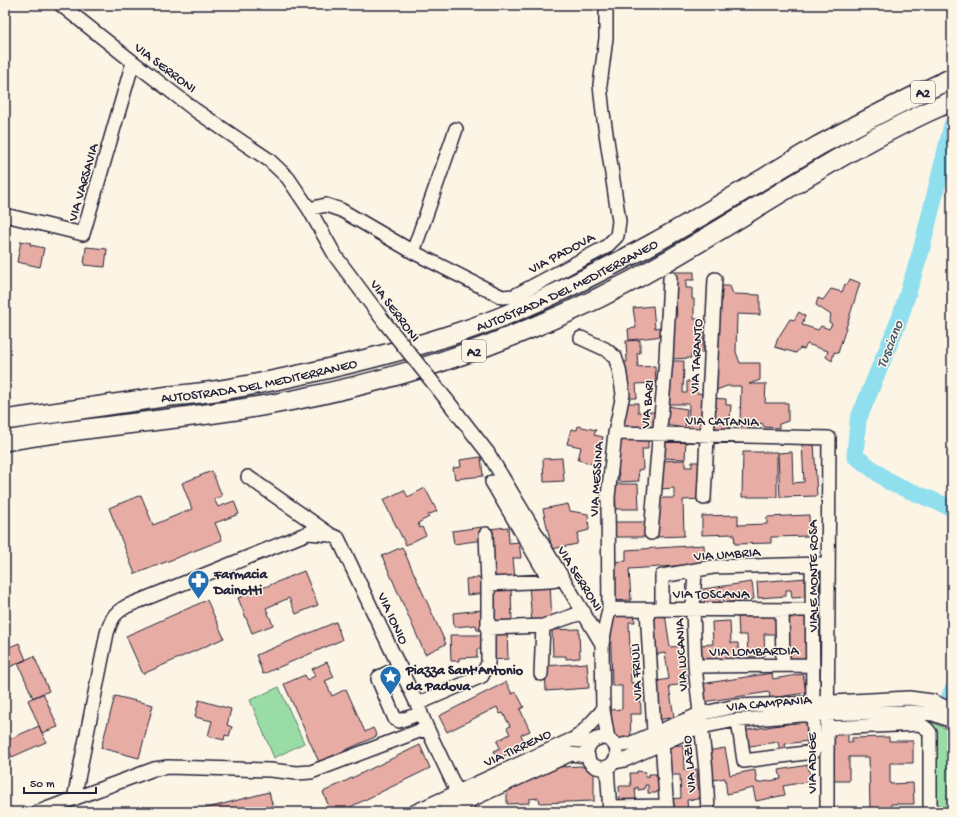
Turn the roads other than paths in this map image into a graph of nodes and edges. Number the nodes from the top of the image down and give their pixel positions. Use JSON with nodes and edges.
{"nodes":[{"id":1,"x":61,"y":5,"type":"edge"},
{"id":2,"x":606,"y":5,"type":"edge"},
{"id":3,"x":133,"y":62,"type":"junction"},
{"id":4,"x":952,"y":78,"type":"edge"},
{"id":5,"x":952,"y":101,"type":"edge"},
{"id":6,"x":456,"y":129,"type":"dead end"},
{"id":7,"x":310,"y":209,"type":"junction"},
{"id":8,"x":5,"y":215,"type":"edge"},
{"id":9,"x":414,"y":252,"type":"junction"},
{"id":10,"x":670,"y":278,"type":"dead end"},
{"id":11,"x":715,"y":279,"type":"dead end"},
{"id":12,"x":580,"y":338,"type":"dead end"},
{"id":13,"x":5,"y":420,"type":"edge"},
{"id":14,"x":615,"y":433,"type":"junction"},
{"id":15,"x":660,"y":434,"type":"junction"},
{"id":16,"x":707,"y":435,"type":"junction"},
{"id":17,"x":829,"y":438,"type":"joint"},
{"id":18,"x":5,"y":441,"type":"edge"},
{"id":19,"x":248,"y":477,"type":"dead end"},
{"id":20,"x":492,"y":482,"type":"dead end"},
{"id":21,"x":704,"y":498,"type":"dead end"},
{"id":22,"x":651,"y":533,"type":"dead end"},
{"id":23,"x":486,"y":534,"type":"dead end"},
{"id":24,"x":331,"y":535,"type":"junction"},
{"id":25,"x":828,"y":564,"type":"junction"},
{"id":26,"x":812,"y":565,"type":"junction"},
{"id":27,"x":695,"y":570,"type":"junction"},
{"id":28,"x":556,"y":580,"type":"junction"},
{"id":29,"x":488,"y":584,"type":"junction"},
{"id":30,"x":608,"y":609,"type":"junction"},
{"id":31,"x":647,"y":609,"type":"junction"},
{"id":32,"x":662,"y":609,"type":"junction"},
{"id":33,"x":693,"y":609,"type":"junction"},
{"id":34,"x":782,"y":610,"type":"junction"},
{"id":35,"x":813,"y":610,"type":"junction"},
{"id":36,"x":584,"y":612,"type":"junction"},
{"id":37,"x":543,"y":626,"type":"junction"},
{"id":38,"x":487,"y":628,"type":"junction"},
{"id":39,"x":602,"y":644,"type":"junction"},
{"id":40,"x":783,"y":665,"type":"junction"},
{"id":41,"x":813,"y":665,"type":"junction"},
{"id":42,"x":695,"y":666,"type":"junction"},
{"id":43,"x":400,"y":667,"type":"junction"},
{"id":44,"x":542,"y":674,"type":"dead end"},
{"id":45,"x":419,"y":708,"type":"junction"},
{"id":46,"x":827,"y":708,"type":"junction"},
{"id":47,"x":932,"y":708,"type":"junction"},
{"id":48,"x":813,"y":709,"type":"junction"},
{"id":49,"x":603,"y":710,"type":"junction"},
{"id":50,"x":952,"y":710,"type":"edge"},
{"id":51,"x":701,"y":720,"type":"junction"},
{"id":52,"x":738,"y":720,"type":"junction"},
{"id":53,"x":952,"y":721,"type":"edge"},
{"id":54,"x":427,"y":728,"type":"junction"},
{"id":55,"x":827,"y":728,"type":"junction"},
{"id":56,"x":658,"y":738,"type":"junction"},
{"id":57,"x":572,"y":740,"type":"junction"},
{"id":58,"x":603,"y":742,"type":"junction"},
{"id":59,"x":588,"y":756,"type":"junction"},
{"id":60,"x":611,"y":765,"type":"junction"},
{"id":61,"x":456,"y":792,"type":"junction"},
{"id":62,"x":74,"y":799,"type":"junction"},
{"id":63,"x":463,"y":808,"type":"edge"},
{"id":64,"x":610,"y":809,"type":"edge"},
{"id":65,"x":667,"y":809,"type":"edge"},
{"id":66,"x":38,"y":812,"type":"edge"},
{"id":67,"x":414,"y":812,"type":"edge"},
{"id":68,"x":445,"y":812,"type":"edge"},
{"id":69,"x":708,"y":812,"type":"edge"},
{"id":70,"x":827,"y":812,"type":"edge"},
{"id":71,"x":930,"y":812,"type":"edge"}],
"edges":[{"from":1,"to":3,"type":"street","name":"VIA SERRONI"},
{"from":2,"to":9,"type":"street","name":"VIA PADOVA"},
{"from":3,"to":7,"type":"street","name":"VIA SERRONI"},
{"from":3,"to":8,"type":"street","name":"VIA VARSAVIA"},
{"from":4,"to":13,"type":"highway","name":"AUTOSTRADA DEL MEDITERRANEO","number":"A2"},
{"from":5,"to":18,"type":"highway","name":"AUTOSTRADA DEL MEDITERRANEO","number":"A2"},
{"from":6,"to":9,"type":"street"},
{"from":7,"to":9,"type":"street","name":"VIA PADOVA"},
{"from":7,"to":28,"type":"street","name":"VIA SERRONI","bridge":true},
{"from":10,"to":15,"type":"street","name":"VIA BARI"},
{"from":11,"to":16,"type":"street","name":"VIA TARANTO"},
{"from":12,"to":14,"type":"street","name":"VIA MESSINA"},
{"from":14,"to":15,"type":"street","name":"VIA CATANIA"},
{"from":14,"to":30,"type":"street","name":"VIA MESSINA"},
{"from":15,"to":16,"type":"street","name":"VIA CATANIA"},
{"from":15,"to":22,"type":"street","name":"VIA BARI"},
{"from":16,"to":17,"type":"street","name":"VIA CATANIA"},
{"from":16,"to":21,"type":"street","name":"VIA TARANTO"},
{"from":17,"to":25,"type":"street","name":"VIALE MONTE ROSA"},
{"from":19,"to":24,"type":"street","name":"VIA IONIO"},
{"from":20,"to":28,"type":"street"},
{"from":23,"to":29,"type":"street"},
{"from":24,"to":43,"type":"street","name":"VIA IONIO"},
{"from":24,"to":62,"type":"street"},
{"from":25,"to":26,"type":"street","name":"VIA UMBRIA"},
{"from":25,"to":46,"type":"street","name":"VIALE MONTE ROSA"},
{"from":26,"to":27,"type":"street","name":"VIA UMBRIA"},
{"from":26,"to":35,"type":"street"},
{"from":27,"to":32,"type":"street","name":"VIA UMBRIA"},
{"from":27,"to":33,"type":"street","name":"VIA LUCANIA"},
{"from":28,"to":29,"type":"street"},
{"from":28,"to":36,"type":"street","name":"VIA SERRONI"},
{"from":29,"to":38,"type":"street"},
{"from":30,"to":31,"type":"street","name":"VIA TOSCANA"},
{"from":30,"to":39,"type":"street","name":"VIA MESSINA"},
{"from":31,"to":32,"type":"street","name":"VIA TOSCANA"},
{"from":31,"to":56,"type":"street","name":"VIA FRIULI"},
{"from":32,"to":33,"type":"street","name":"VIA TOSCANA"},
{"from":33,"to":34,"type":"street","name":"VIA TOSCANA"},
{"from":33,"to":42,"type":"street","name":"VIA LUCANIA"},
{"from":34,"to":35,"type":"street","name":"VIA TOSCANA"},
{"from":34,"to":40,"type":"street"},
{"from":35,"to":41,"type":"street"},
{"from":36,"to":37,"type":"street"},
{"from":36,"to":39,"type":"street","name":"VIA SERRONI"},
{"from":37,"to":38,"type":"street"},
{"from":37,"to":44,"type":"street"},
{"from":38,"to":45,"type":"street"},
{"from":39,"to":49,"type":"street","name":"VIA SERRONI"},
{"from":40,"to":41,"type":"street","name":"VIA LOMBARDIA"},
{"from":40,"to":42,"type":"street","name":"VIA LOMBARDIA"},
{"from":41,"to":48,"type":"street"},
{"from":42,"to":51,"type":"street","name":"VIA LUCANIA"},
{"from":43,"to":45,"type":"street","name":"VIA IONIO"},
{"from":43,"to":45,"type":"street"},
{"from":45,"to":54,"type":"street","name":"VIA IONIO"},
{"from":46,"to":47,"type":"street","name":"VIA CAMPANIA"},
{"from":46,"to":47,"type":"street","name":"VIA CAMPANIA"},
{"from":46,"to":48,"type":"street","name":"VIA CAMPANIA"},
{"from":46,"to":55,"type":"street","name":"VIA ADIGE"},
{"from":47,"to":50,"type":"street"},
{"from":47,"to":53,"type":"street"},
{"from":48,"to":51,"type":"street","name":"VIA CAMPANIA"},
{"from":48,"to":52,"type":"street","name":"VIA CAMPANIA"},
{"from":48,"to":52,"type":"street"},
{"from":49,"to":57,"type":"street"},
{"from":49,"to":58,"type":"street","name":"VIA SERRONI"},
{"from":51,"to":52,"type":"street","name":"VIA CAMPANIA"},
{"from":51,"to":56,"type":"street","name":"VIA CAMPANIA"},
{"from":51,"to":69,"type":"street","name":"VIA LAZIO"},
{"from":54,"to":61,"type":"street","name":"VIA IONIO"},
{"from":54,"to":62,"type":"street"},
{"from":55,"to":70,"type":"street","name":"VIA ADIGE"},
{"from":55,"to":71,"type":"street"},
{"from":56,"to":58,"type":"street","name":"VIA CAMPANIA"},
{"from":56,"to":60,"type":"street","name":"VIA CAMPANIA"},
{"from":56,"to":65,"type":"street","name":"VIA FRIULI"},
{"from":57,"to":58,"type":"street","name":"VIA TIRRENO"},
{"from":57,"to":61,"type":"street","name":"VIA TIRRENO"},
{"from":58,"to":59,"type":"street"},
{"from":58,"to":60,"type":"street"},
{"from":59,"to":60,"type":"street"},
{"from":59,"to":63,"type":"street","name":"VIA TIRRENO"},
{"from":60,"to":64,"type":"street"},
{"from":61,"to":63,"type":"street","name":"VIA IONIO"},
{"from":61,"to":67,"type":"street","name":"VIA TIRRENO"},
{"from":62,"to":66,"type":"street"},
{"from":63,"to":68,"type":"street","name":"VIA TIRRENO"},
{"from":64,"to":65,"type":"street"}]}
